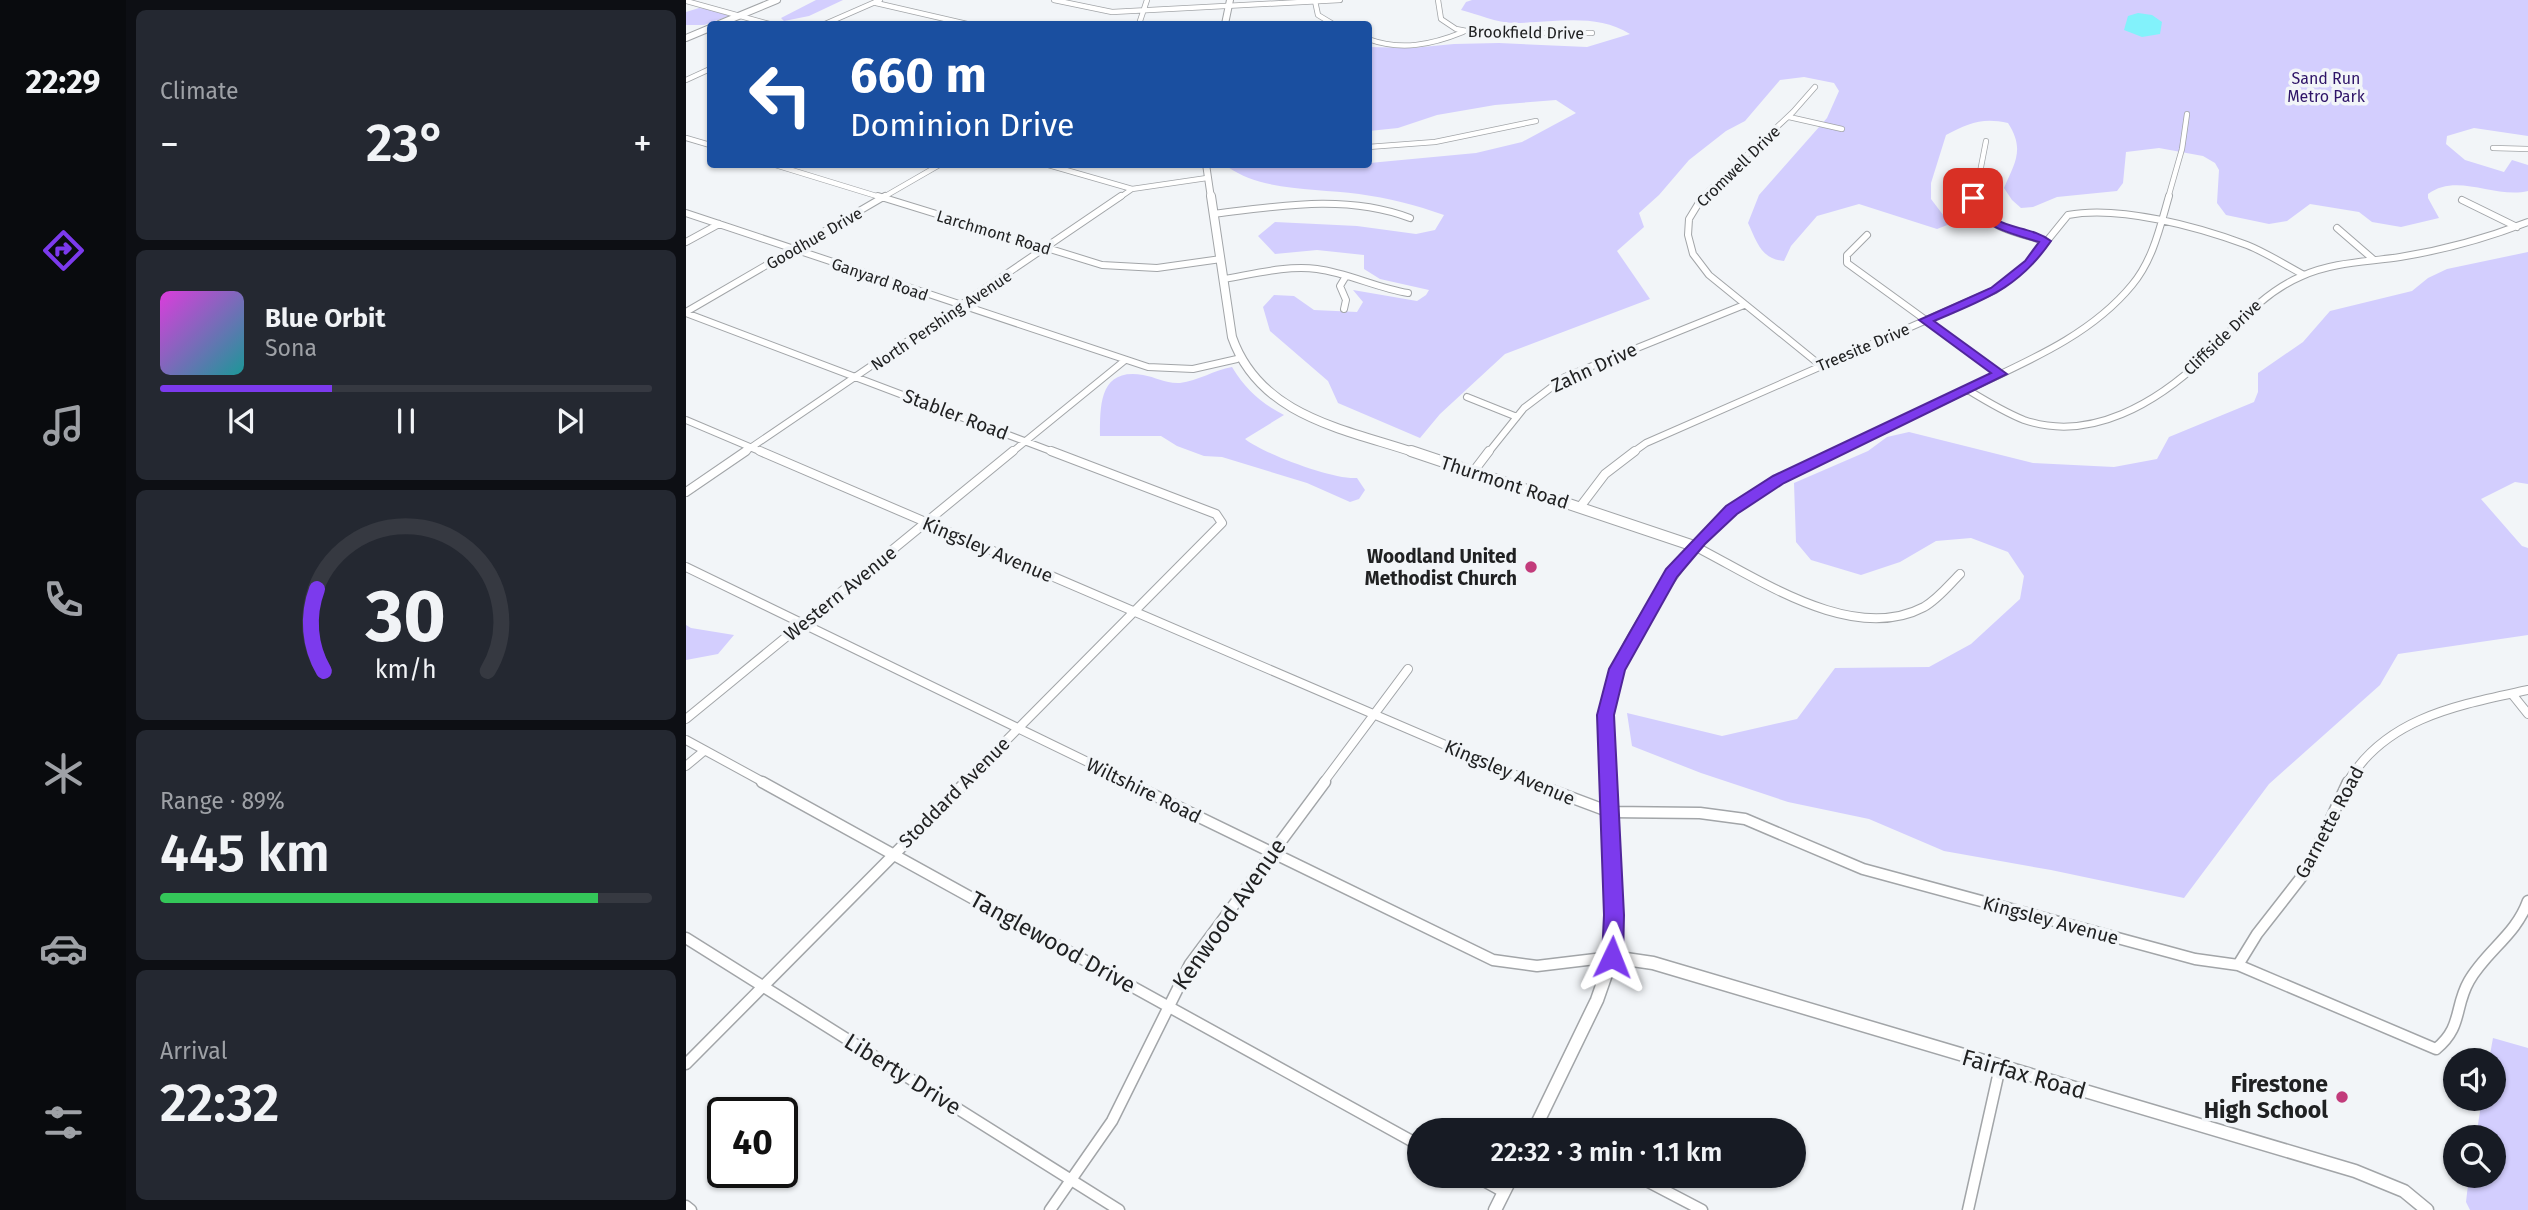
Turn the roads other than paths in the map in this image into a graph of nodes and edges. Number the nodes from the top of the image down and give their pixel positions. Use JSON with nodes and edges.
{"nodes":[{"id":1,"x":778,"y":0,"type":"edge"},
{"id":2,"x":882,"y":0,"type":"edge"},
{"id":3,"x":1054,"y":0,"type":"edge"},
{"id":4,"x":1147,"y":0,"type":"edge"},
{"id":5,"x":1340,"y":0,"type":"edge"},
{"id":6,"x":1438,"y":0,"type":"edge"},
{"id":7,"x":686,"y":1,"type":"edge"},
{"id":8,"x":1315,"y":1,"type":"edge"},
{"id":9,"x":876,"y":3,"type":"junction"},
{"id":10,"x":1229,"y":3,"type":"edge"},
{"id":11,"x":1143,"y":11,"type":"junction"},
{"id":12,"x":740,"y":16,"type":"junction"},
{"id":13,"x":727,"y":21,"type":"edge"},
{"id":14,"x":758,"y":21,"type":"edge"},
{"id":15,"x":832,"y":21,"type":"edge"},
{"id":16,"x":954,"y":21,"type":"edge"},
{"id":17,"x":1140,"y":21,"type":"edge"},
{"id":18,"x":1226,"y":21,"type":"edge"},
{"id":19,"x":1328,"y":21,"type":"edge"},
{"id":20,"x":707,"y":29,"type":"edge"},
{"id":21,"x":1463,"y":32,"type":"junction"},
{"id":22,"x":1592,"y":33,"type":"dead end"},
{"id":23,"x":686,"y":38,"type":"edge"},
{"id":24,"x":1372,"y":40,"type":"edge"},
{"id":25,"x":707,"y":70,"type":"edge"},
{"id":26,"x":686,"y":80,"type":"edge"},
{"id":27,"x":1815,"y":87,"type":"dead end"},
{"id":28,"x":2187,"y":114,"type":"dead end"},
{"id":29,"x":1789,"y":117,"type":"junction"},
{"id":30,"x":1536,"y":121,"type":"dead end"},
{"id":31,"x":1842,"y":129,"type":"dead end"},
{"id":32,"x":686,"y":138,"type":"edge"},
{"id":33,"x":1986,"y":141,"type":"dead end"},
{"id":34,"x":707,"y":144,"type":"edge"},
{"id":35,"x":1372,"y":147,"type":"edge"},
{"id":36,"x":2493,"y":148,"type":"dead end"},
{"id":37,"x":2528,"y":149,"type":"edge"},
{"id":38,"x":785,"y":168,"type":"edge"},
{"id":39,"x":934,"y":168,"type":"edge"},
{"id":40,"x":1059,"y":168,"type":"edge"},
{"id":41,"x":1206,"y":168,"type":"edge"},
{"id":42,"x":1207,"y":178,"type":"junction"},
{"id":43,"x":1132,"y":189,"type":"junction"},
{"id":44,"x":883,"y":198,"type":"junction"},
{"id":45,"x":2462,"y":200,"type":"dead end"},
{"id":46,"x":686,"y":213,"type":"edge"},
{"id":47,"x":1213,"y":214,"type":"junction"},
{"id":48,"x":1410,"y":218,"type":"dead end"},
{"id":49,"x":2528,"y":222,"type":"edge"},
{"id":50,"x":719,"y":224,"type":"junction"},
{"id":51,"x":2162,"y":224,"type":"junction"},
{"id":52,"x":2517,"y":227,"type":"junction"},
{"id":53,"x":2337,"y":228,"type":"dead end"},
{"id":54,"x":1867,"y":235,"type":"dead end"},
{"id":55,"x":2045,"y":241,"type":"junction"},
{"id":56,"x":686,"y":242,"type":"edge"},
{"id":57,"x":1046,"y":248,"type":"junction"},
{"id":58,"x":795,"y":250,"type":"junction"},
{"id":59,"x":1220,"y":259,"type":"junction"},
{"id":60,"x":2374,"y":260,"type":"junction"},
{"id":61,"x":2304,"y":275,"type":"junction"},
{"id":62,"x":1346,"y":276,"type":"junction"},
{"id":63,"x":1224,"y":279,"type":"junction"},
{"id":64,"x":1408,"y":293,"type":"dead end"},
{"id":65,"x":1744,"y":305,"type":"junction"},
{"id":66,"x":962,"y":306,"type":"junction"},
{"id":67,"x":1345,"y":309,"type":"dead end"},
{"id":68,"x":686,"y":312,"type":"edge"},
{"id":69,"x":1925,"y":320,"type":"junction"},
{"id":70,"x":1237,"y":359,"type":"junction"},
{"id":71,"x":1124,"y":361,"type":"junction"},
{"id":72,"x":1821,"y":365,"type":"junction"},
{"id":73,"x":2000,"y":374,"type":"junction"},
{"id":74,"x":858,"y":376,"type":"junction"},
{"id":75,"x":1968,"y":390,"type":"junction"},
{"id":76,"x":1467,"y":397,"type":"dead end"},
{"id":77,"x":1517,"y":417,"type":"junction"},
{"id":78,"x":686,"y":420,"type":"edge"},
{"id":79,"x":1025,"y":441,"type":"junction"},
{"id":80,"x":751,"y":448,"type":"junction"},
{"id":81,"x":1473,"y":472,"type":"junction"},
{"id":82,"x":686,"y":492,"type":"edge"},
{"id":83,"x":1580,"y":507,"type":"junction"},
{"id":84,"x":1222,"y":521,"type":"joint"},
{"id":85,"x":926,"y":523,"type":"junction"},
{"id":86,"x":1695,"y":546,"type":"junction"},
{"id":87,"x":686,"y":567,"type":"edge"},
{"id":88,"x":1960,"y":574,"type":"dead end"},
{"id":89,"x":1135,"y":612,"type":"junction"},
{"id":90,"x":803,"y":624,"type":"junction"},
{"id":91,"x":1408,"y":669,"type":"dead end"},
{"id":92,"x":2528,"y":690,"type":"edge"},
{"id":93,"x":2512,"y":694,"type":"junction"},
{"id":94,"x":2528,"y":714,"type":"edge"},
{"id":95,"x":1374,"y":715,"type":"junction"},
{"id":96,"x":686,"y":719,"type":"edge"},
{"id":97,"x":1018,"y":729,"type":"junction"},
{"id":98,"x":686,"y":740,"type":"edge"},
{"id":99,"x":704,"y":751,"type":"junction"},
{"id":100,"x":686,"y":766,"type":"edge"},
{"id":101,"x":1610,"y":812,"type":"junction"},
{"id":102,"x":1271,"y":852,"type":"junction"},
{"id":103,"x":892,"y":854,"type":"junction"},
{"id":104,"x":2528,"y":901,"type":"edge"},
{"id":105,"x":686,"y":938,"type":"edge"},
{"id":106,"x":1612,"y":957,"type":"junction"},
{"id":107,"x":2238,"y":965,"type":"junction"},
{"id":108,"x":763,"y":986,"type":"junction"},
{"id":109,"x":1167,"y":1005,"type":"junction"},
{"id":110,"x":686,"y":1064,"type":"edge"},
{"id":111,"x":2000,"y":1067,"type":"junction"},
{"id":112,"x":1540,"y":1118,"type":"edge"},
{"id":113,"x":1407,"y":1138,"type":"edge"},
{"id":114,"x":1072,"y":1180,"type":"junction"},
{"id":115,"x":1497,"y":1188,"type":"edge"},
{"id":116,"x":1506,"y":1188,"type":"edge"},
{"id":117,"x":1660,"y":1188,"type":"edge"},
{"id":118,"x":1504,"y":1192,"type":"junction"},
{"id":119,"x":686,"y":1206,"type":"edge"},
{"id":120,"x":691,"y":1210,"type":"edge"},
{"id":121,"x":1050,"y":1210,"type":"edge"},
{"id":122,"x":1119,"y":1210,"type":"edge"},
{"id":123,"x":1496,"y":1210,"type":"edge"},
{"id":124,"x":1702,"y":1210,"type":"edge"},
{"id":125,"x":1968,"y":1210,"type":"edge"},
{"id":126,"x":2427,"y":1210,"type":"edge"}],
"edges":[{"from":1,"to":12,"type":"street"},
{"from":2,"to":9,"type":"street"},
{"from":3,"to":11,"type":"street"},
{"from":4,"to":11,"type":"street"},
{"from":5,"to":8,"type":"street"},
{"from":6,"to":21,"type":"street","name":"Brookfield Drive"},
{"from":7,"to":12,"type":"street"},
{"from":8,"to":10,"type":"street"},
{"from":8,"to":19,"type":"street"},
{"from":9,"to":15,"type":"street"},
{"from":9,"to":16,"type":"street"},
{"from":10,"to":11,"type":"street"},
{"from":10,"to":18,"type":"street"},
{"from":11,"to":17,"type":"street"},
{"from":12,"to":13,"type":"street"},
{"from":12,"to":14,"type":"street"},
{"from":20,"to":23,"type":"street"},
{"from":21,"to":22,"type":"street","name":"Brookfield Drive"},
{"from":21,"to":24,"type":"street"},
{"from":25,"to":26,"type":"street"},
{"from":27,"to":29,"type":"street","name":"Cromwell Drive"},
{"from":28,"to":51,"type":"street"},
{"from":29,"to":31,"type":"street"},
{"from":29,"to":65,"type":"street","name":"Cromwell Drive"},
{"from":30,"to":35,"type":"street"},
{"from":32,"to":34,"type":"street"},
{"from":33,"to":55,"type":"street"},
{"from":36,"to":37,"type":"street"},
{"from":38,"to":44,"type":"street","name":"Larchmont Road"},
{"from":39,"to":44,"type":"street","name":"Goodhue Drive"},
{"from":40,"to":43,"type":"street"},
{"from":41,"to":42,"type":"street"},
{"from":42,"to":43,"type":"street","name":"North Pershing Avenue"},
{"from":42,"to":47,"type":"street"},
{"from":43,"to":57,"type":"street","name":"North Pershing Avenue"},
{"from":44,"to":57,"type":"street","name":"Larchmont Road"},
{"from":44,"to":58,"type":"street","name":"Goodhue Drive"},
{"from":45,"to":52,"type":"street"},
{"from":46,"to":50,"type":"street","name":"Ganyard Road"},
{"from":47,"to":48,"type":"street"},
{"from":47,"to":59,"type":"street"},
{"from":49,"to":52,"type":"street","name":"Cliffside Drive"},
{"from":50,"to":56,"type":"street"},
{"from":50,"to":58,"type":"street","name":"Ganyard Road"},
{"from":51,"to":55,"type":"street","name":"Treesite Drive"},
{"from":51,"to":61,"type":"street","name":"Treesite Drive"},
{"from":51,"to":73,"type":"street"},
{"from":52,"to":60,"type":"street","name":"Cliffside Drive"},
{"from":53,"to":60,"type":"street"},
{"from":54,"to":69,"type":"street"},
{"from":55,"to":69,"type":"street","name":"Treesite Drive"},
{"from":57,"to":59,"type":"street","name":"Larchmont Road"},
{"from":57,"to":66,"type":"street","name":"North Pershing Avenue"},
{"from":58,"to":66,"type":"street","name":"Ganyard Road"},
{"from":58,"to":68,"type":"street","name":"Goodhue Drive"},
{"from":59,"to":63,"type":"street"},
{"from":60,"to":61,"type":"street","name":"Cliffside Drive"},
{"from":61,"to":75,"type":"street","name":"Cliffside Drive"},
{"from":62,"to":63,"type":"street"},
{"from":62,"to":64,"type":"street"},
{"from":62,"to":67,"type":"street"},
{"from":63,"to":70,"type":"street"},
{"from":65,"to":72,"type":"street","name":"Cromwell Drive"},
{"from":65,"to":77,"type":"street","name":"Zahn Drive"},
{"from":66,"to":71,"type":"street","name":"Ganyard Road"},
{"from":66,"to":74,"type":"street","name":"North Pershing Avenue"},
{"from":68,"to":74,"type":"street","name":"Stabler Road"},
{"from":69,"to":72,"type":"street","name":"Treesite Drive"},
{"from":69,"to":73,"type":"street"},
{"from":70,"to":71,"type":"street","name":"Ganyard Road"},
{"from":70,"to":81,"type":"street","name":"Thurmont Road"},
{"from":71,"to":79,"type":"street","name":"Western Avenue"},
{"from":72,"to":83,"type":"street","name":"Treesite Drive"},
{"from":73,"to":75,"type":"street"},
{"from":74,"to":79,"type":"street","name":"Stabler Road"},
{"from":74,"to":80,"type":"street","name":"North Pershing Avenue"},
{"from":75,"to":86,"type":"street"},
{"from":76,"to":77,"type":"street"},
{"from":77,"to":81,"type":"street","name":"Zahn Drive"},
{"from":78,"to":80,"type":"street","name":"Kingsley Avenue"},
{"from":79,"to":84,"type":"street","name":"Stabler Road"},
{"from":79,"to":85,"type":"street","name":"Western Avenue"},
{"from":80,"to":82,"type":"street","name":"North Pershing Avenue"},
{"from":80,"to":85,"type":"street","name":"Kingsley Avenue"},
{"from":81,"to":83,"type":"street","name":"Thurmont Road"},
{"from":83,"to":86,"type":"street","name":"Thurmont Road"},
{"from":84,"to":89,"type":"street","name":"Stoddard Avenue"},
{"from":85,"to":89,"type":"street","name":"Kingsley Avenue"},
{"from":85,"to":90,"type":"street","name":"Western Avenue"},
{"from":86,"to":88,"type":"street","name":"Thurmont Road"},
{"from":86,"to":101,"type":"street"},
{"from":87,"to":90,"type":"street","name":"Wiltshire Road"},
{"from":89,"to":95,"type":"street","name":"Kingsley Avenue"},
{"from":89,"to":97,"type":"street","name":"Stoddard Avenue"},
{"from":90,"to":96,"type":"street","name":"Western Avenue"},
{"from":90,"to":97,"type":"street","name":"Wiltshire Road"},
{"from":91,"to":95,"type":"street","name":"Kenwood Avenue"},
{"from":92,"to":93,"type":"street","name":"Garnette Road"},
{"from":93,"to":94,"type":"street"},
{"from":93,"to":107,"type":"street","name":"Garnette Road"},
{"from":95,"to":101,"type":"street","name":"Kingsley Avenue"},
{"from":95,"to":102,"type":"street","name":"Kenwood Avenue"},
{"from":97,"to":102,"type":"street","name":"Wiltshire Road"},
{"from":97,"to":103,"type":"street","name":"Stoddard Avenue"},
{"from":98,"to":99,"type":"street","name":"Tanglewood Drive"},
{"from":99,"to":100,"type":"street"},
{"from":99,"to":103,"type":"street","name":"Tanglewood Drive"},
{"from":101,"to":106,"type":"street"},
{"from":101,"to":107,"type":"street","name":"Kingsley Avenue"},
{"from":102,"to":106,"type":"street","name":"Wiltshire Road"},
{"from":102,"to":109,"type":"street","name":"Kenwood Avenue"},
{"from":103,"to":108,"type":"street","name":"Stoddard Avenue"},
{"from":103,"to":109,"type":"street","name":"Tanglewood Drive"},
{"from":104,"to":107,"type":"street","name":"Kingsley Avenue"},
{"from":105,"to":108,"type":"street","name":"Liberty Drive"},
{"from":106,"to":111,"type":"street","name":"Fairfax Road"},
{"from":106,"to":112,"type":"street"},
{"from":108,"to":110,"type":"street","name":"Stoddard Avenue"},
{"from":108,"to":114,"type":"street","name":"Liberty Drive"},
{"from":109,"to":113,"type":"street","name":"Tanglewood Drive"},
{"from":109,"to":114,"type":"street","name":"Kenwood Avenue"},
{"from":111,"to":125,"type":"street"},
{"from":111,"to":126,"type":"street","name":"Fairfax Road"},
{"from":114,"to":121,"type":"street","name":"Kenwood Avenue"},
{"from":114,"to":122,"type":"street","name":"Liberty Drive"},
{"from":115,"to":118,"type":"street"},
{"from":116,"to":118,"type":"street"},
{"from":117,"to":124,"type":"street"},
{"from":118,"to":123,"type":"street"},
{"from":119,"to":120,"type":"street"}]}
